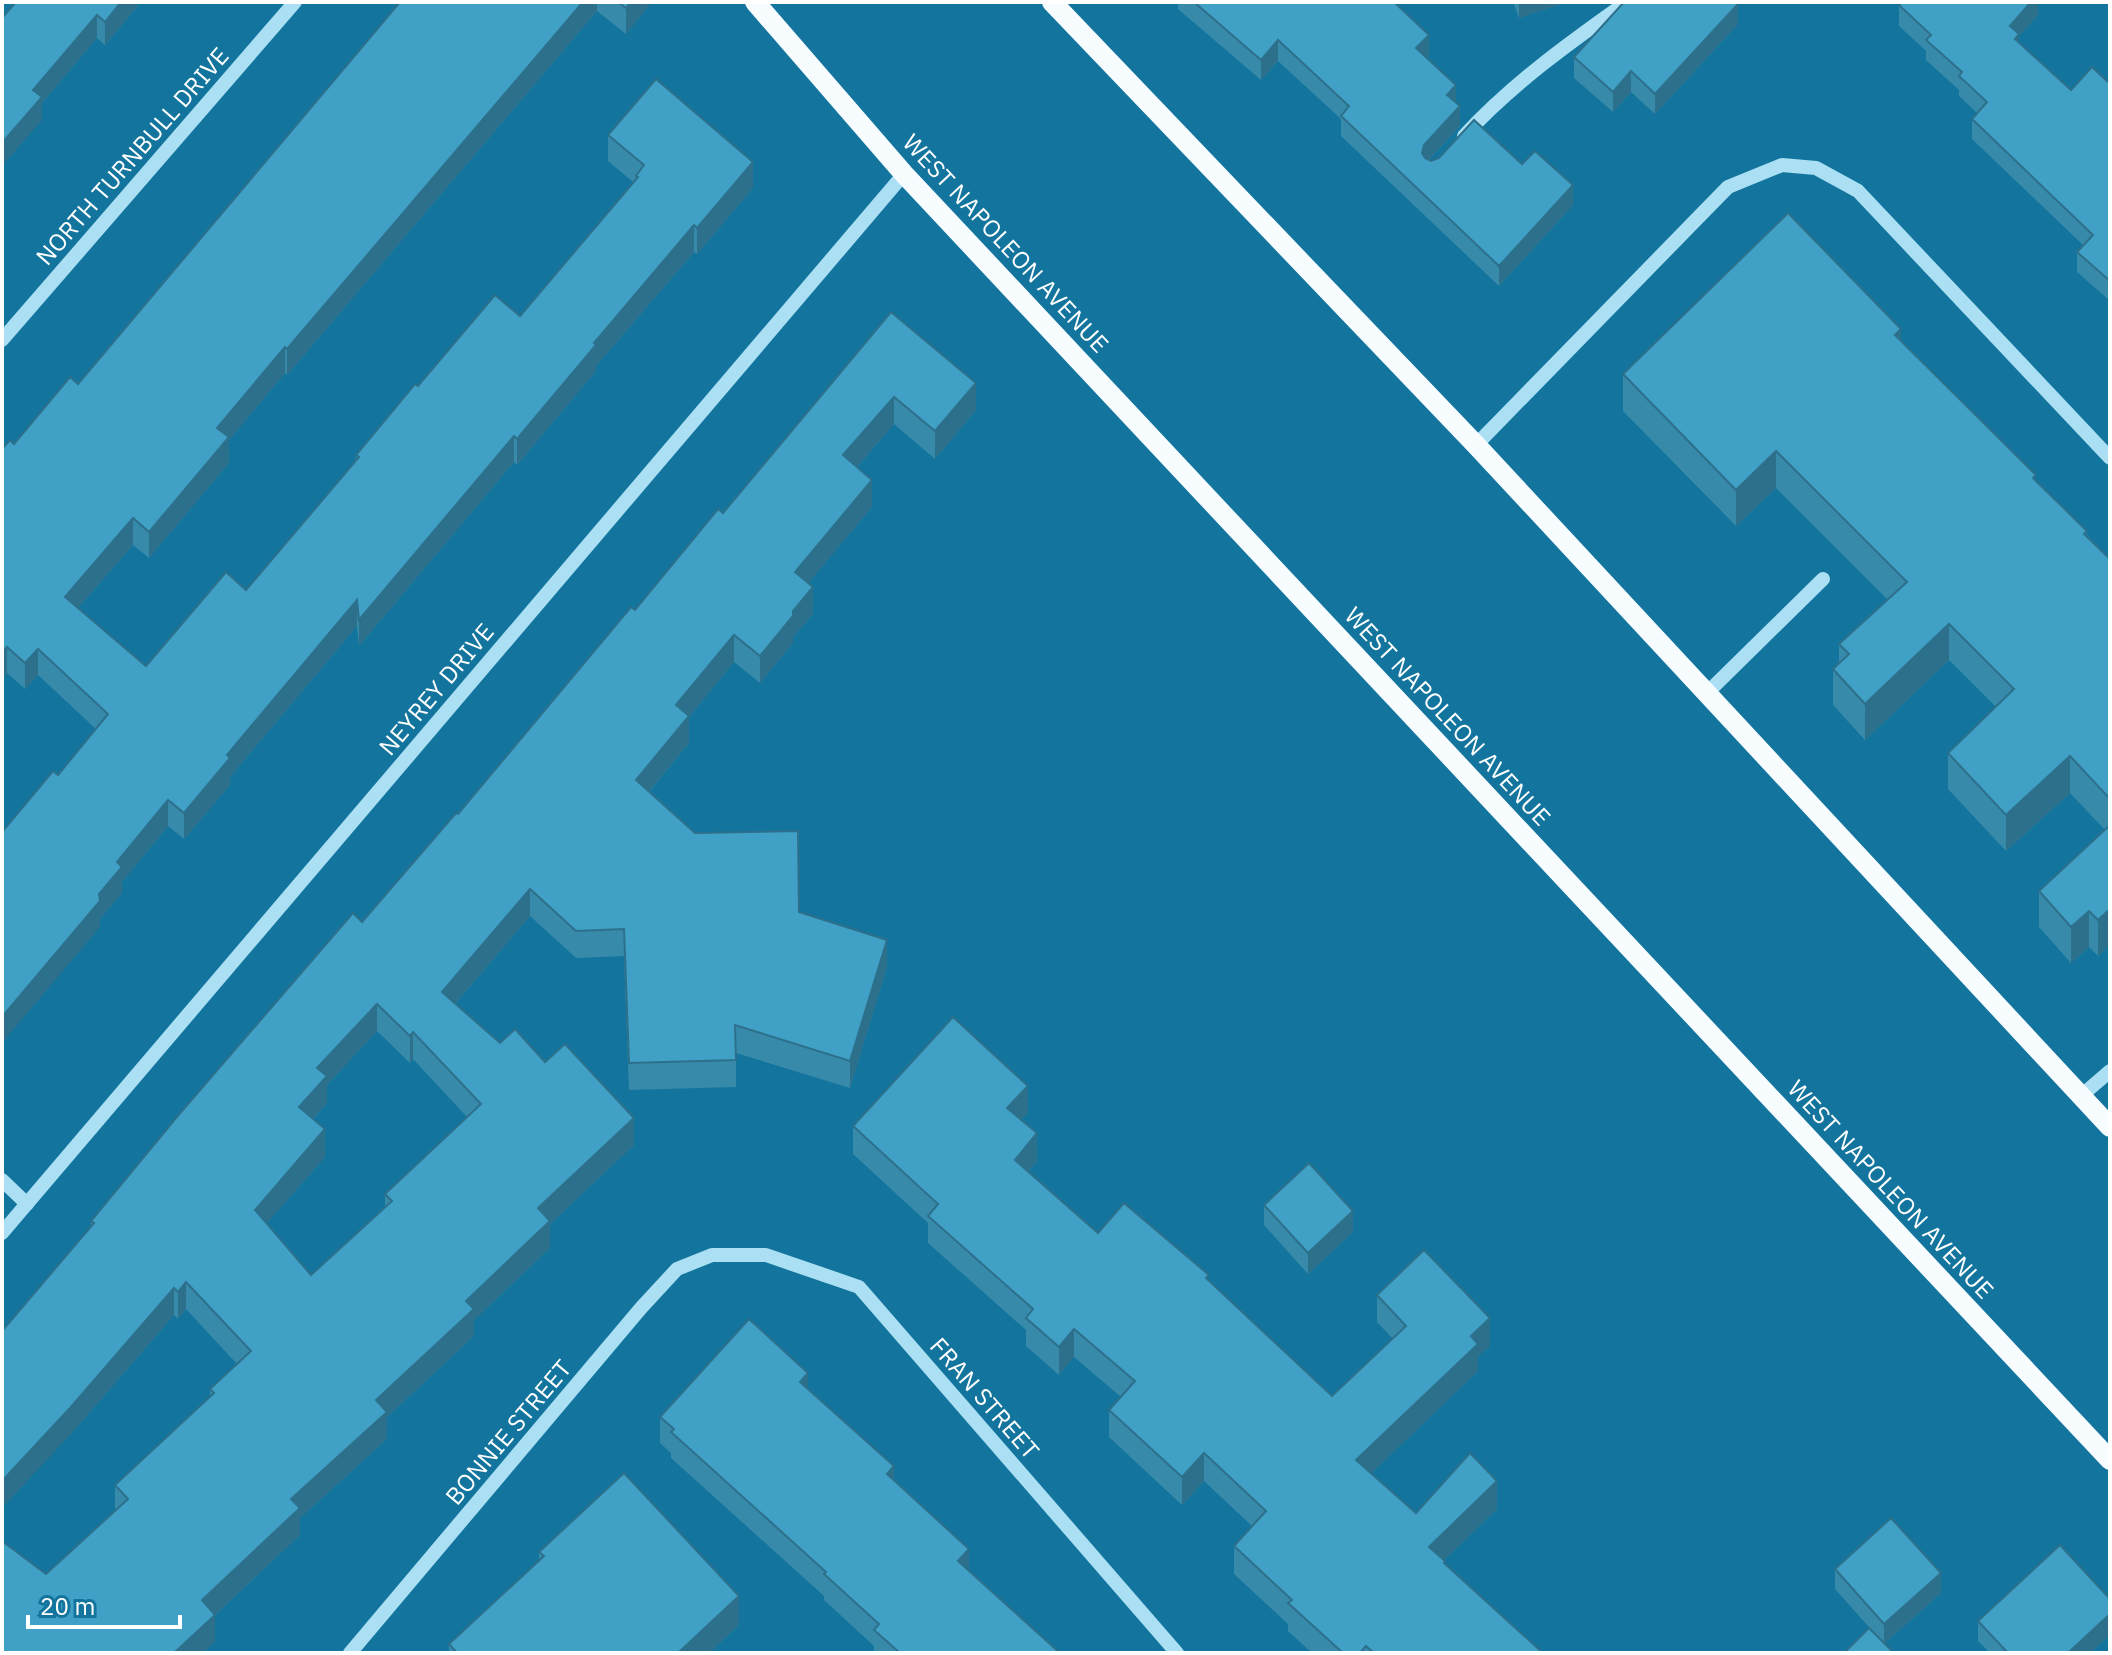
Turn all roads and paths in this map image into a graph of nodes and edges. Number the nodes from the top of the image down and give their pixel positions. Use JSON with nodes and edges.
{"nodes":[{"id":1,"x":295,"y":2,"type":"edge"},
{"id":2,"x":755,"y":2,"type":"edge"},
{"id":3,"x":1052,"y":2,"type":"edge"},
{"id":4,"x":1627,"y":2,"type":"edge"},
{"id":5,"x":1450,"y":151,"type":"edge"},
{"id":6,"x":904,"y":174,"type":"junction"},
{"id":7,"x":2,"y":340,"type":"edge"},
{"id":8,"x":1476,"y":445,"type":"junction"},
{"id":9,"x":2110,"y":458,"type":"edge"},
{"id":10,"x":1823,"y":579,"type":"dead end"},
{"id":11,"x":1707,"y":693,"type":"junction"},
{"id":12,"x":2110,"y":1071,"type":"edge"},
{"id":13,"x":2081,"y":1096,"type":"junction"},
{"id":14,"x":2110,"y":1127,"type":"edge"},
{"id":15,"x":2,"y":1180,"type":"edge"},
{"id":16,"x":27,"y":1204,"type":"junction"},
{"id":17,"x":2,"y":1233,"type":"edge"},
{"id":18,"x":712,"y":1255,"type":"joint"},
{"id":19,"x":2110,"y":1460,"type":"edge"},
{"id":20,"x":350,"y":1653,"type":"edge"},
{"id":21,"x":1177,"y":1653,"type":"edge"}],
"edges":[{"from":1,"to":7,"type":"street","name":"NORTH TURNBULL DRIVE"},
{"from":2,"to":6,"type":"main road","name":"WEST NAPOLEON AVENUE"},
{"from":3,"to":8,"type":"main road"},
{"from":4,"to":5,"type":"street"},
{"from":6,"to":16,"type":"street","name":"NEYREY DRIVE"},
{"from":6,"to":19,"type":"main road","name":"WEST NAPOLEON AVENUE"},
{"from":8,"to":9,"type":"street"},
{"from":8,"to":11,"type":"main road"},
{"from":10,"to":11,"type":"street"},
{"from":11,"to":13,"type":"main road"},
{"from":12,"to":13,"type":"street"},
{"from":13,"to":14,"type":"main road"},
{"from":15,"to":16,"type":"street"},
{"from":16,"to":17,"type":"street","name":"NEYREY DRIVE"},
{"from":18,"to":20,"type":"street","name":"BONNIE STREET"},
{"from":18,"to":21,"type":"street","name":"FRAN STREET"}]}
